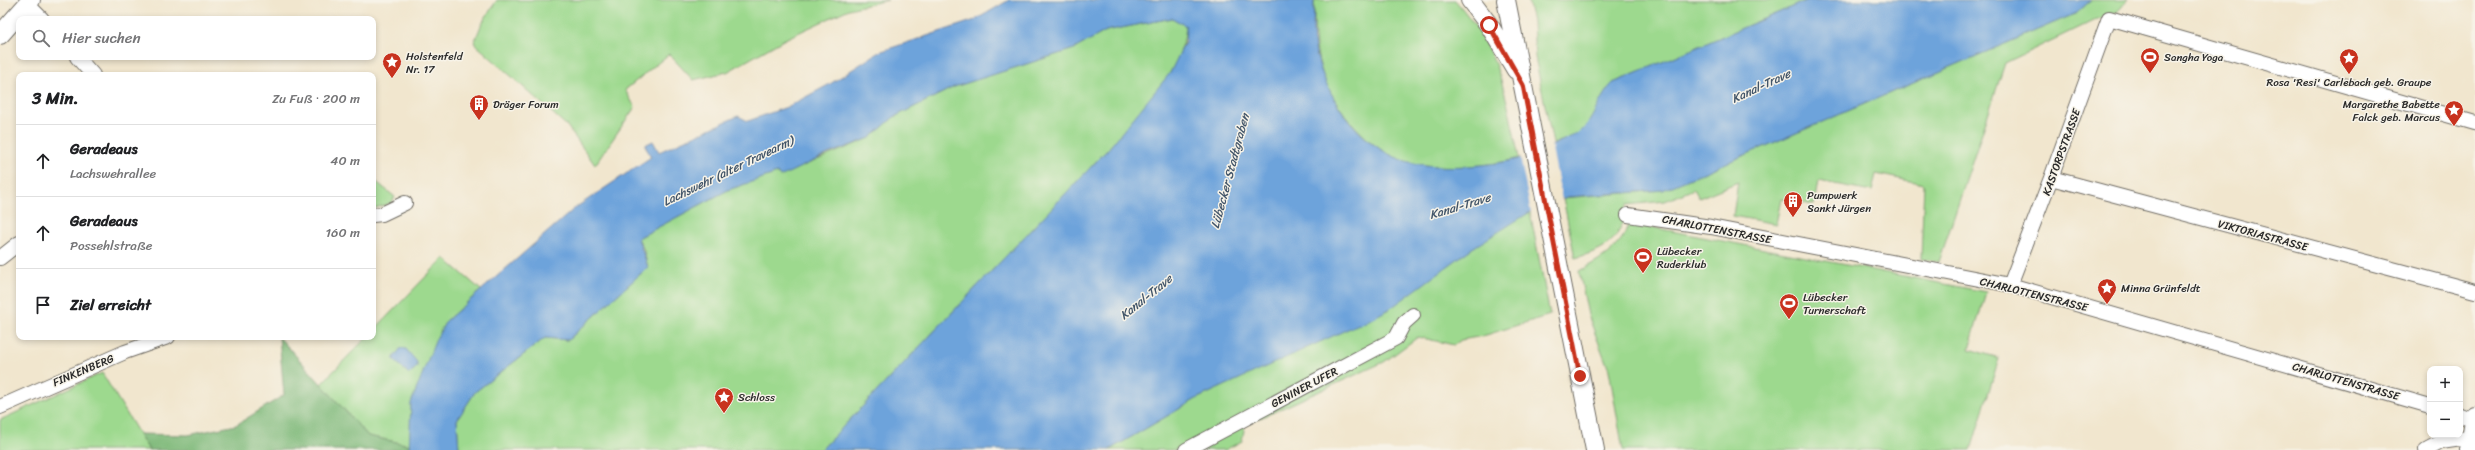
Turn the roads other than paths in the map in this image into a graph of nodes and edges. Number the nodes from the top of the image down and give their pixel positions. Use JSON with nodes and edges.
{"nodes":[{"id":1,"x":1470,"y":0,"type":"edge"},
{"id":2,"x":1493,"y":0,"type":"edge"},
{"id":3,"x":1506,"y":0,"type":"edge"},
{"id":4,"x":30,"y":3,"type":"edge"},
{"id":5,"x":17,"y":16,"type":"edge"},
{"id":6,"x":40,"y":16,"type":"edge"},
{"id":7,"x":16,"y":17,"type":"edge"},
{"id":8,"x":0,"y":34,"type":"edge"},
{"id":9,"x":1516,"y":44,"type":"junction"},
{"id":10,"x":80,"y":60,"type":"edge"},
{"id":11,"x":90,"y":72,"type":"edge"},
{"id":12,"x":1523,"y":85,"type":"junction"},
{"id":13,"x":2475,"y":123,"type":"edge"},
{"id":14,"x":2051,"y":178,"type":"junction"},
{"id":15,"x":405,"y":203,"type":"dead end"},
{"id":16,"x":376,"y":215,"type":"edge"},
{"id":17,"x":1628,"y":215,"type":"dead end"},
{"id":18,"x":16,"y":245,"type":"edge"},
{"id":19,"x":0,"y":258,"type":"edge"},
{"id":20,"x":2010,"y":285,"type":"junction"},
{"id":21,"x":2475,"y":291,"type":"edge"},
{"id":22,"x":1413,"y":315,"type":"dead end"},
{"id":23,"x":159,"y":340,"type":"edge"},
{"id":24,"x":2427,"y":405,"type":"edge"},
{"id":25,"x":0,"y":407,"type":"edge"},
{"id":26,"x":2471,"y":429,"type":"edge"},
{"id":27,"x":1186,"y":450,"type":"edge"},
{"id":28,"x":1595,"y":450,"type":"edge"},
{"id":29,"x":2426,"y":450,"type":"edge"},
{"id":30,"x":2460,"y":450,"type":"edge"}],
"edges":[{"from":1,"to":12,"type":"main road"},
{"from":2,"to":9,"type":"main road"},
{"from":3,"to":9,"type":"main road"},
{"from":4,"to":5,"type":"main road"},
{"from":4,"to":6,"type":"street"},
{"from":7,"to":8,"type":"main road"},
{"from":9,"to":12,"type":"main road"},
{"from":10,"to":11,"type":"street"},
{"from":12,"to":28,"type":"main road"},
{"from":13,"to":14,"type":"street","name":"KASTORPSTRASSE"},
{"from":14,"to":20,"type":"street","name":"KASTORPSTRASSE"},
{"from":14,"to":21,"type":"street","name":"VIKTORIASTRASSE"},
{"from":15,"to":16,"type":"street"},
{"from":17,"to":20,"type":"street","name":"CHARLOTTENSTRASSE"},
{"from":18,"to":19,"type":"street"},
{"from":20,"to":24,"type":"street","name":"CHARLOTTENSTRASSE"},
{"from":22,"to":27,"type":"street","name":"GENINER UFER"},
{"from":23,"to":25,"type":"street","name":"FINKENBERG"},
{"from":26,"to":29,"type":"street"},
{"from":26,"to":30,"type":"street"}]}
